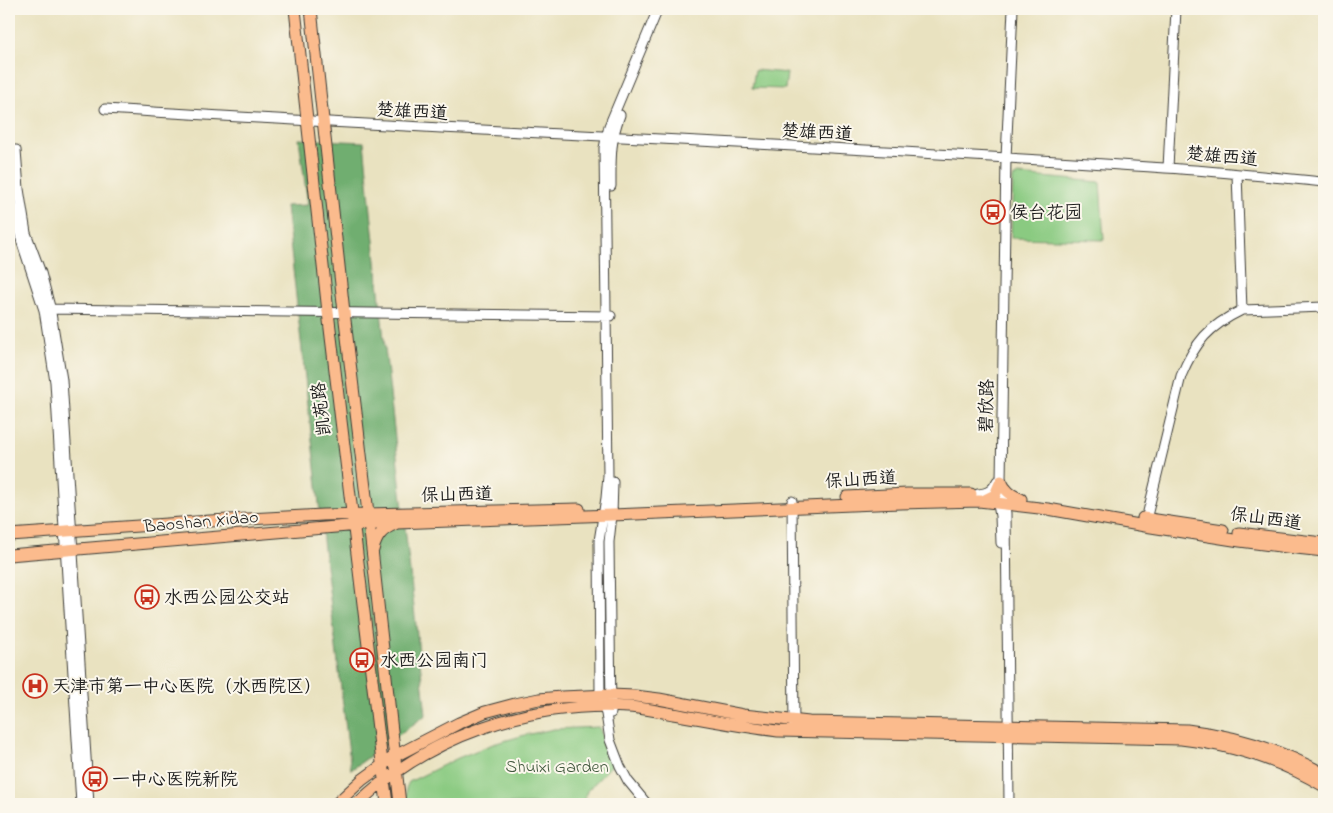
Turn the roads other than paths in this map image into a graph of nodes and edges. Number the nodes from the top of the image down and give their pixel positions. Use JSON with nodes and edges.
{"nodes":[{"id":1,"x":295,"y":9,"type":"edge"},
{"id":2,"x":312,"y":9,"type":"edge"},
{"id":3,"x":658,"y":9,"type":"edge"},
{"id":4,"x":663,"y":9,"type":"edge"},
{"id":5,"x":1011,"y":9,"type":"edge"},
{"id":6,"x":1176,"y":9,"type":"edge"},
{"id":7,"x":105,"y":109,"type":"dead end"},
{"id":8,"x":307,"y":122,"type":"junction"},
{"id":9,"x":324,"y":123,"type":"junction"},
{"id":10,"x":609,"y":137,"type":"junction"},
{"id":11,"x":9,"y":150,"type":"edge"},
{"id":12,"x":1003,"y":158,"type":"junction"},
{"id":13,"x":9,"y":160,"type":"edge"},
{"id":14,"x":1168,"y":168,"type":"junction"},
{"id":15,"x":1237,"y":174,"type":"junction"},
{"id":16,"x":1324,"y":182,"type":"edge"},
{"id":17,"x":1324,"y":307,"type":"edge"},
{"id":18,"x":47,"y":309,"type":"junction"},
{"id":19,"x":1242,"y":310,"type":"junction"},
{"id":20,"x":328,"y":312,"type":"junction"},
{"id":21,"x":344,"y":312,"type":"junction"},
{"id":22,"x":609,"y":316,"type":"junction"},
{"id":23,"x":1000,"y":493,"type":"junction"},
{"id":24,"x":1021,"y":502,"type":"junction"},
{"id":25,"x":792,"y":504,"type":"junction"},
{"id":26,"x":608,"y":512,"type":"junction"},
{"id":27,"x":396,"y":518,"type":"junction"},
{"id":28,"x":352,"y":520,"type":"junction"},
{"id":29,"x":369,"y":522,"type":"junction"},
{"id":30,"x":1146,"y":522,"type":"junction"},
{"id":31,"x":68,"y":531,"type":"junction"},
{"id":32,"x":9,"y":535,"type":"edge"},
{"id":33,"x":1324,"y":542,"type":"edge"},
{"id":34,"x":70,"y":550,"type":"junction"},
{"id":35,"x":1324,"y":551,"type":"edge"},
{"id":36,"x":9,"y":555,"type":"edge"},
{"id":37,"x":357,"y":556,"type":"junction"},
{"id":38,"x":373,"y":556,"type":"junction"},
{"id":39,"x":605,"y":695,"type":"junction"},
{"id":40,"x":607,"y":707,"type":"junction"},
{"id":41,"x":794,"y":726,"type":"junction"},
{"id":42,"x":1006,"y":731,"type":"junction"},
{"id":43,"x":379,"y":739,"type":"junction"},
{"id":44,"x":386,"y":766,"type":"junction"},
{"id":45,"x":397,"y":770,"type":"junction"},
{"id":46,"x":1324,"y":774,"type":"edge"},
{"id":47,"x":362,"y":780,"type":"junction"},
{"id":48,"x":1324,"y":786,"type":"edge"},
{"id":49,"x":81,"y":804,"type":"edge"},
{"id":50,"x":89,"y":804,"type":"edge"},
{"id":51,"x":336,"y":804,"type":"edge"},
{"id":52,"x":357,"y":804,"type":"edge"},
{"id":53,"x":387,"y":804,"type":"edge"},
{"id":54,"x":400,"y":804,"type":"edge"},
{"id":55,"x":647,"y":804,"type":"edge"},
{"id":56,"x":652,"y":804,"type":"edge"},
{"id":57,"x":1007,"y":804,"type":"edge"}],
"edges":[{"from":1,"to":8,"type":"main road","name":"凯苑路"},
{"from":2,"to":9,"type":"main road","name":"凯苑路"},
{"from":3,"to":10,"type":"street"},
{"from":4,"to":10,"type":"street"},
{"from":5,"to":12,"type":"street","name":"碧欣路"},
{"from":6,"to":14,"type":"street"},
{"from":7,"to":8,"type":"street","name":"楚雄西道"},
{"from":8,"to":9,"type":"street","name":"楚雄西道"},
{"from":8,"to":20,"type":"main road","name":"凯苑路"},
{"from":9,"to":10,"type":"street","name":"楚雄西道"},
{"from":9,"to":21,"type":"main road","name":"凯苑路"},
{"from":10,"to":12,"type":"street","name":"楚雄西道"},
{"from":10,"to":22,"type":"street"},
{"from":11,"to":18,"type":"street"},
{"from":12,"to":14,"type":"street","name":"楚雄西道"},
{"from":12,"to":23,"type":"street","name":"碧欣路"},
{"from":13,"to":18,"type":"street"},
{"from":14,"to":15,"type":"street","name":"楚雄西道"},
{"from":15,"to":16,"type":"street","name":"楚雄西道"},
{"from":15,"to":19,"type":"street"},
{"from":17,"to":19,"type":"street"},
{"from":18,"to":20,"type":"street"},
{"from":18,"to":31,"type":"street"},
{"from":19,"to":30,"type":"street"},
{"from":20,"to":21,"type":"street"},
{"from":20,"to":28,"type":"main road","name":"凯苑路"},
{"from":21,"to":22,"type":"street"},
{"from":21,"to":29,"type":"main road","name":"凯苑路"},
{"from":22,"to":26,"type":"street"},
{"from":23,"to":24,"type":"main road","name":"保山西道"},
{"from":23,"to":24,"type":"main road"},
{"from":23,"to":25,"type":"main road","name":"保山西道"},
{"from":23,"to":42,"type":"street","name":"碧欣路"},
{"from":24,"to":30,"type":"main road","name":"保山西道"},
{"from":25,"to":26,"type":"main road","name":"保山西道"},
{"from":25,"to":41,"type":"street"},
{"from":26,"to":27,"type":"main road","name":"保山西道"},
{"from":26,"to":39,"type":"street"},
{"from":27,"to":29,"type":"main road","name":"Baoshan Xidao"},
{"from":27,"to":38,"type":"main road"},
{"from":28,"to":29,"type":"main road","name":"Baoshan Xidao"},
{"from":28,"to":31,"type":"main road","name":"Baoshan Xidao"},
{"from":28,"to":34,"type":"main road","name":"Baoshan Xidao"},
{"from":28,"to":37,"type":"main road","name":"凯苑路"},
{"from":29,"to":37,"type":"main road"},
{"from":29,"to":38,"type":"main road","name":"凯苑路"},
{"from":30,"to":33,"type":"main road","name":"保山西道"},
{"from":30,"to":35,"type":"main road","name":"保山西道"},
{"from":31,"to":32,"type":"main road","name":"Baoshan Xidao"},
{"from":31,"to":34,"type":"street"},
{"from":34,"to":36,"type":"main road","name":"Baoshan Xidao"},
{"from":34,"to":49,"type":"street"},
{"from":34,"to":50,"type":"street"},
{"from":37,"to":43,"type":"main road","name":"凯苑路"},
{"from":38,"to":44,"type":"main road","name":"凯苑路"},
{"from":39,"to":40,"type":"street"},
{"from":39,"to":41,"type":"main road"},
{"from":39,"to":44,"type":"main road"},
{"from":40,"to":41,"type":"main road"},
{"from":40,"to":45,"type":"main road"},
{"from":40,"to":55,"type":"street"},
{"from":40,"to":56,"type":"street"},
{"from":41,"to":42,"type":"main road"},
{"from":42,"to":46,"type":"main road"},
{"from":42,"to":48,"type":"main road"},
{"from":42,"to":57,"type":"street","name":"碧欣路"},
{"from":43,"to":44,"type":"main road","name":"凯苑路"},
{"from":43,"to":47,"type":"main road"},
{"from":44,"to":45,"type":"main road","name":"凯苑路"},
{"from":44,"to":47,"type":"main road"},
{"from":44,"to":52,"type":"main road"},
{"from":44,"to":53,"type":"main road","name":"凯苑路"},
{"from":45,"to":54,"type":"main road","name":"凯苑路"},
{"from":47,"to":51,"type":"main road"}]}
